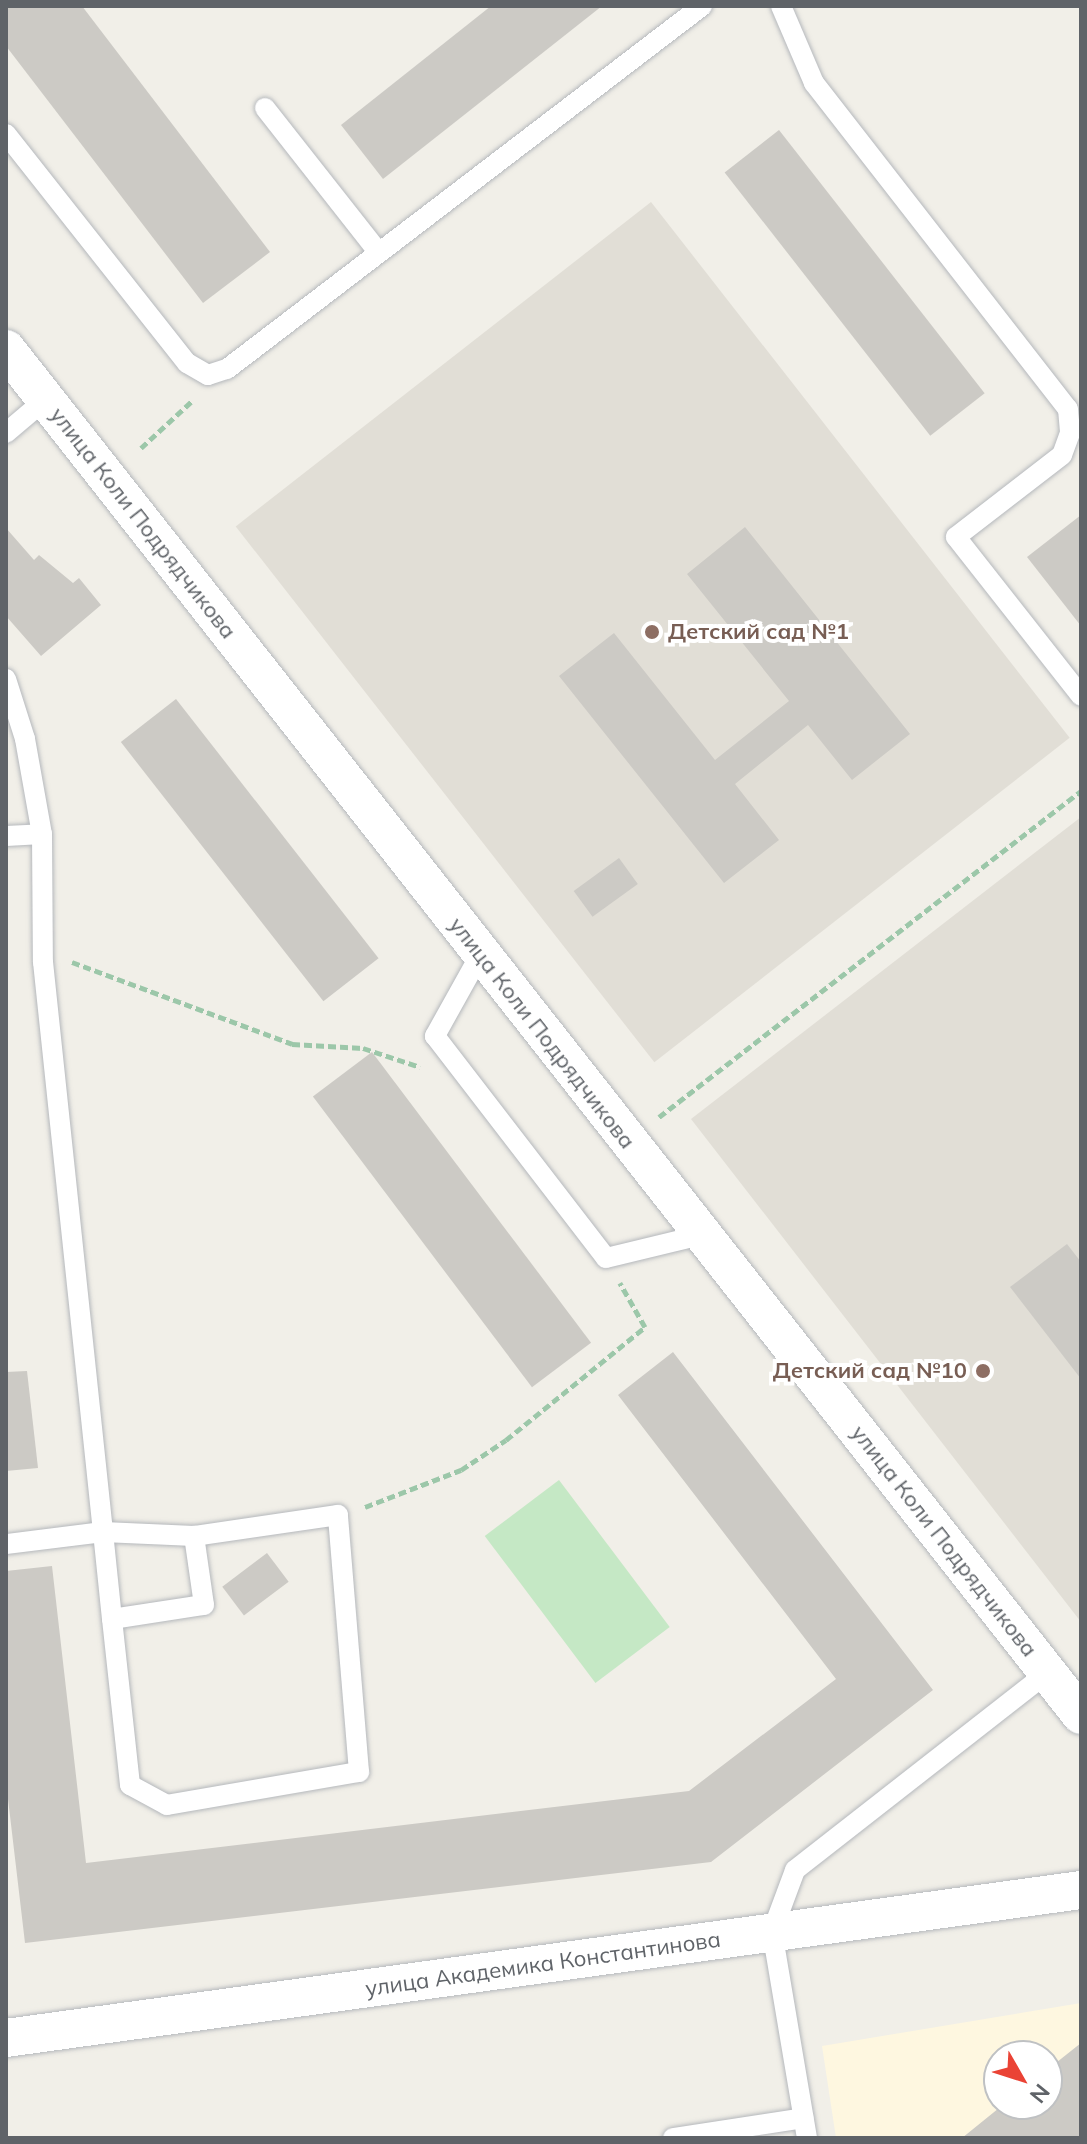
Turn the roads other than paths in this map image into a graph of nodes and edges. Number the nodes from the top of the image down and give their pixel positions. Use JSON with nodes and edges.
{"nodes":[{"id":1,"x":702,"y":6,"type":"edge"},
{"id":2,"x":781,"y":6,"type":"edge"},
{"id":3,"x":265,"y":108,"type":"dead end"},
{"id":4,"x":6,"y":134,"type":"edge"},
{"id":5,"x":379,"y":253,"type":"junction"},
{"id":6,"x":6,"y":349,"type":"edge"},
{"id":7,"x":46,"y":399,"type":"junction"},
{"id":8,"x":6,"y":433,"type":"edge"},
{"id":9,"x":6,"y":679,"type":"edge"},
{"id":10,"x":1078,"y":687,"type":"edge"},
{"id":11,"x":42,"y":834,"type":"junction"},
{"id":12,"x":6,"y":836,"type":"edge"},
{"id":13,"x":480,"y":955,"type":"junction"},
{"id":14,"x":701,"y":1235,"type":"junction"},
{"id":15,"x":103,"y":1532,"type":"junction"},
{"id":16,"x":194,"y":1536,"type":"junction"},
{"id":17,"x":6,"y":1544,"type":"edge"},
{"id":18,"x":112,"y":1619,"type":"junction"},
{"id":19,"x":1048,"y":1672,"type":"junction"},
{"id":20,"x":1081,"y":1715,"type":"edge"},
{"id":21,"x":1081,"y":1890,"type":"edge"},
{"id":22,"x":772,"y":1932,"type":"junction"},
{"id":23,"x":6,"y":2038,"type":"edge"},
{"id":24,"x":805,"y":2128,"type":"edge"},
{"id":25,"x":673,"y":2138,"type":"edge"}],
"edges":[{"from":1,"to":5,"type":"lane"},
{"from":2,"to":10,"type":"lane"},
{"from":3,"to":5,"type":"lane"},
{"from":4,"to":5,"type":"lane"},
{"from":6,"to":7,"type":"street","name":"улица Коли Подрядчикова"},
{"from":7,"to":8,"type":"lane"},
{"from":7,"to":13,"type":"street","name":"улица Коли Подрядчикова"},
{"from":9,"to":11,"type":"lane"},
{"from":11,"to":12,"type":"lane"},
{"from":11,"to":15,"type":"lane"},
{"from":13,"to":14,"type":"street","name":"улица Коли Подрядчикова"},
{"from":13,"to":14,"type":"lane"},
{"from":14,"to":19,"type":"street","name":"улица Коли Подрядчикова"},
{"from":15,"to":16,"type":"lane"},
{"from":15,"to":17,"type":"lane"},
{"from":15,"to":18,"type":"lane"},
{"from":16,"to":18,"type":"lane"},
{"from":16,"to":18,"type":"lane"},
{"from":19,"to":20,"type":"street","name":"улица Коли Подрядчикова"},
{"from":19,"to":22,"type":"lane"},
{"from":21,"to":22,"type":"street","name":"улица Академика Константинова"},
{"from":22,"to":23,"type":"street","name":"улица Академика Константинова"},
{"from":22,"to":24,"type":"lane"},
{"from":24,"to":25,"type":"lane"}]}
